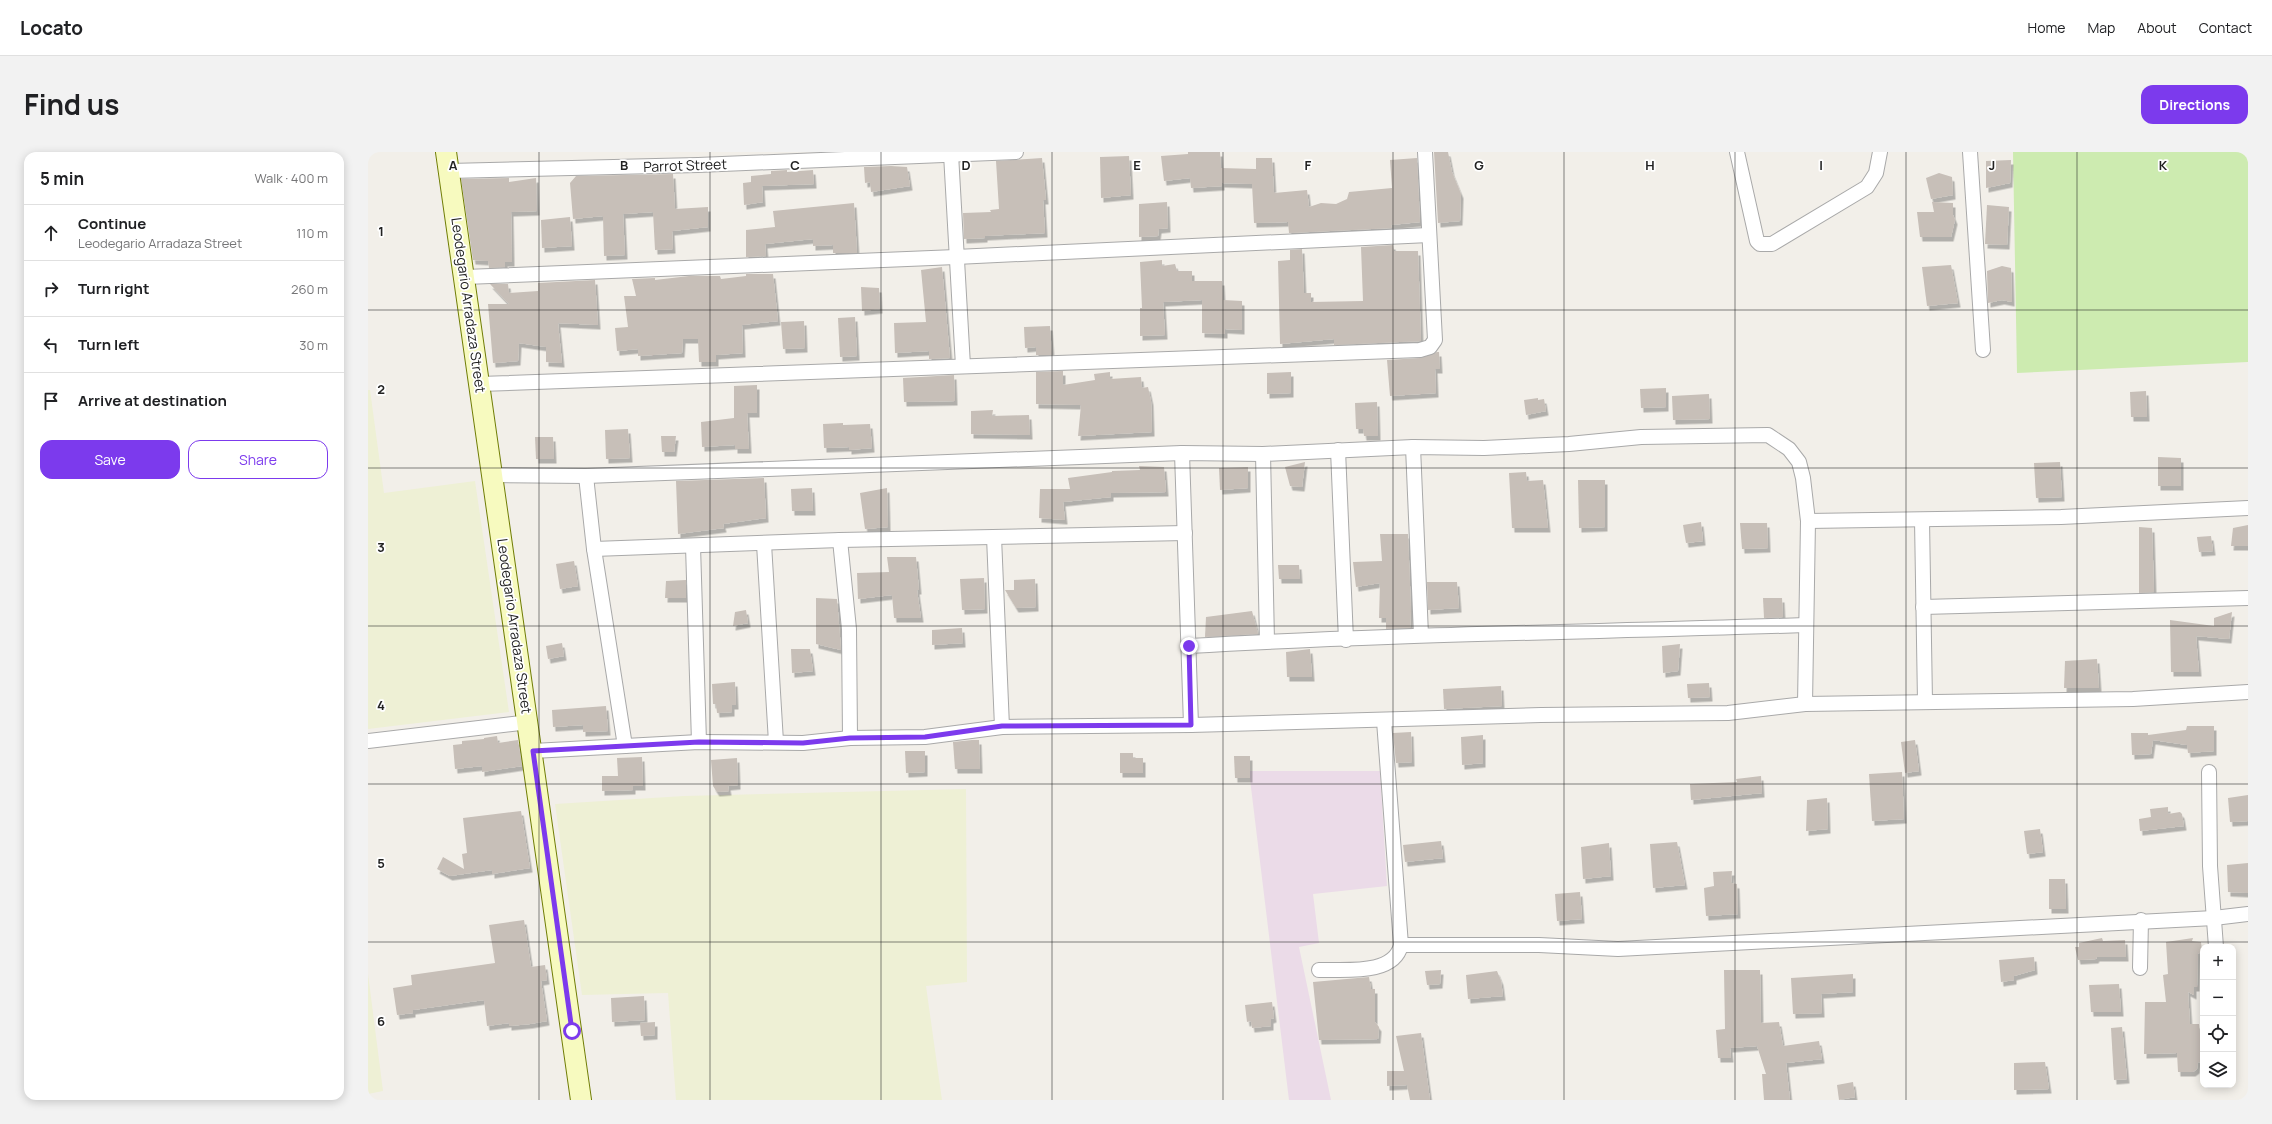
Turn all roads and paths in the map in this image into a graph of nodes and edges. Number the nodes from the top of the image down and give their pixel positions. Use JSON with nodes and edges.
{"nodes":[{"id":1,"x":446,"y":152,"type":"edge"},
{"id":2,"x":1016,"y":152,"type":"edge"},
{"id":3,"x":1425,"y":152,"type":"edge"},
{"id":4,"x":1737,"y":152,"type":"edge"},
{"id":5,"x":1880,"y":152,"type":"edge"},
{"id":6,"x":1970,"y":152,"type":"edge"},
{"id":7,"x":951,"y":154,"type":"junction"},
{"id":8,"x":449,"y":171,"type":"junction"},
{"id":9,"x":1429,"y":235,"type":"junction"},
{"id":10,"x":956,"y":257,"type":"junction"},
{"id":11,"x":465,"y":277,"type":"junction"},
{"id":12,"x":1983,"y":350,"type":"dead end"},
{"id":13,"x":963,"y":366,"type":"junction"},
{"id":14,"x":480,"y":384,"type":"junction"},
{"id":15,"x":1413,"y":447,"type":"junction"},
{"id":16,"x":1338,"y":450,"type":"junction"},
{"id":17,"x":1182,"y":454,"type":"junction"},
{"id":18,"x":1263,"y":454,"type":"junction"},
{"id":19,"x":493,"y":475,"type":"junction"},
{"id":20,"x":586,"y":476,"type":"junction"},
{"id":21,"x":2248,"y":508,"type":"edge"},
{"id":22,"x":1808,"y":520,"type":"junction"},
{"id":23,"x":1922,"y":520,"type":"junction"},
{"id":24,"x":1186,"y":533,"type":"junction"},
{"id":25,"x":994,"y":538,"type":"junction"},
{"id":26,"x":840,"y":540,"type":"junction"},
{"id":27,"x":764,"y":544,"type":"junction"},
{"id":28,"x":693,"y":546,"type":"junction"},
{"id":29,"x":594,"y":549,"type":"junction"},
{"id":30,"x":2248,"y":598,"type":"edge"},
{"id":31,"x":1923,"y":607,"type":"junction"},
{"id":32,"x":1806,"y":625,"type":"junction"},
{"id":33,"x":1421,"y":634,"type":"junction"},
{"id":34,"x":1346,"y":640,"type":"junction"},
{"id":35,"x":1267,"y":641,"type":"junction"},
{"id":36,"x":1189,"y":646,"type":"junction"},
{"id":37,"x":2248,"y":692,"type":"edge"},
{"id":38,"x":1926,"y":702,"type":"junction"},
{"id":39,"x":1805,"y":704,"type":"junction"},
{"id":40,"x":1384,"y":721,"type":"junction"},
{"id":41,"x":529,"y":722,"type":"junction"},
{"id":42,"x":1191,"y":725,"type":"junction"},
{"id":43,"x":1002,"y":726,"type":"junction"},
{"id":44,"x":850,"y":738,"type":"junction"},
{"id":45,"x":368,"y":741,"type":"edge"},
{"id":46,"x":699,"y":742,"type":"junction"},
{"id":47,"x":776,"y":742,"type":"junction"},
{"id":48,"x":625,"y":746,"type":"junction"},
{"id":49,"x":533,"y":751,"type":"junction"},
{"id":50,"x":2209,"y":772,"type":"dead end"},
{"id":51,"x":2248,"y":914,"type":"edge"},
{"id":52,"x":2214,"y":918,"type":"junction"},
{"id":53,"x":2141,"y":920,"type":"junction"},
{"id":54,"x":2216,"y":944,"type":"edge"},
{"id":55,"x":1401,"y":945,"type":"junction"},
{"id":56,"x":2140,"y":968,"type":"dead end"},
{"id":57,"x":1319,"y":970,"type":"dead end"},
{"id":58,"x":581,"y":1100,"type":"edge"}],
"edges":[{"from":1,"to":8,"type":"street","name":"Leodegario Arradaza Street"},
{"from":2,"to":7,"type":"street","name":"Parrot Street"},
{"from":3,"to":9,"type":"street"},
{"from":4,"to":5,"type":"street"},
{"from":6,"to":12,"type":"street"},
{"from":7,"to":8,"type":"street","name":"Parrot Street"},
{"from":7,"to":10,"type":"street"},
{"from":8,"to":11,"type":"street","name":"Leodegario Arradaza Street"},
{"from":9,"to":10,"type":"street"},
{"from":9,"to":13,"type":"street"},
{"from":10,"to":11,"type":"street"},
{"from":10,"to":13,"type":"street"},
{"from":11,"to":14,"type":"street","name":"Leodegario Arradaza Street"},
{"from":13,"to":14,"type":"street"},
{"from":14,"to":19,"type":"street","name":"Leodegario Arradaza Street"},
{"from":15,"to":16,"type":"street"},
{"from":15,"to":22,"type":"street"},
{"from":15,"to":33,"type":"street"},
{"from":16,"to":18,"type":"street"},
{"from":16,"to":34,"type":"street"},
{"from":17,"to":18,"type":"street"},
{"from":17,"to":20,"type":"street"},
{"from":17,"to":24,"type":"street"},
{"from":18,"to":35,"type":"street"},
{"from":19,"to":20,"type":"street"},
{"from":19,"to":41,"type":"street","name":"Leodegario Arradaza Street"},
{"from":20,"to":29,"type":"street"},
{"from":21,"to":23,"type":"street"},
{"from":22,"to":23,"type":"street"},
{"from":22,"to":32,"type":"street"},
{"from":23,"to":31,"type":"street"},
{"from":24,"to":25,"type":"street"},
{"from":24,"to":36,"type":"street"},
{"from":25,"to":26,"type":"street"},
{"from":25,"to":43,"type":"street"},
{"from":26,"to":27,"type":"street"},
{"from":26,"to":44,"type":"street"},
{"from":27,"to":28,"type":"street"},
{"from":27,"to":47,"type":"street"},
{"from":28,"to":29,"type":"street"},
{"from":28,"to":46,"type":"street"},
{"from":29,"to":48,"type":"street"},
{"from":30,"to":31,"type":"street"},
{"from":31,"to":38,"type":"street"},
{"from":32,"to":33,"type":"street"},
{"from":32,"to":39,"type":"street"},
{"from":33,"to":34,"type":"street"},
{"from":34,"to":35,"type":"street"},
{"from":35,"to":36,"type":"street"},
{"from":36,"to":42,"type":"street"},
{"from":37,"to":38,"type":"street"},
{"from":38,"to":39,"type":"street"},
{"from":39,"to":40,"type":"street"},
{"from":40,"to":42,"type":"street"},
{"from":40,"to":55,"type":"street"},
{"from":41,"to":45,"type":"street"},
{"from":41,"to":49,"type":"street","name":"Leodegario Arradaza Street"},
{"from":42,"to":43,"type":"street"},
{"from":43,"to":44,"type":"street"},
{"from":44,"to":47,"type":"street"},
{"from":46,"to":47,"type":"street"},
{"from":46,"to":48,"type":"street"},
{"from":48,"to":49,"type":"street"},
{"from":49,"to":58,"type":"street","name":"Leodegario Arradaza Street"},
{"from":50,"to":52,"type":"street"},
{"from":51,"to":52,"type":"street"},
{"from":52,"to":53,"type":"street"},
{"from":52,"to":54,"type":"street"},
{"from":53,"to":55,"type":"street"},
{"from":53,"to":56,"type":"street"},
{"from":55,"to":57,"type":"street"}]}
